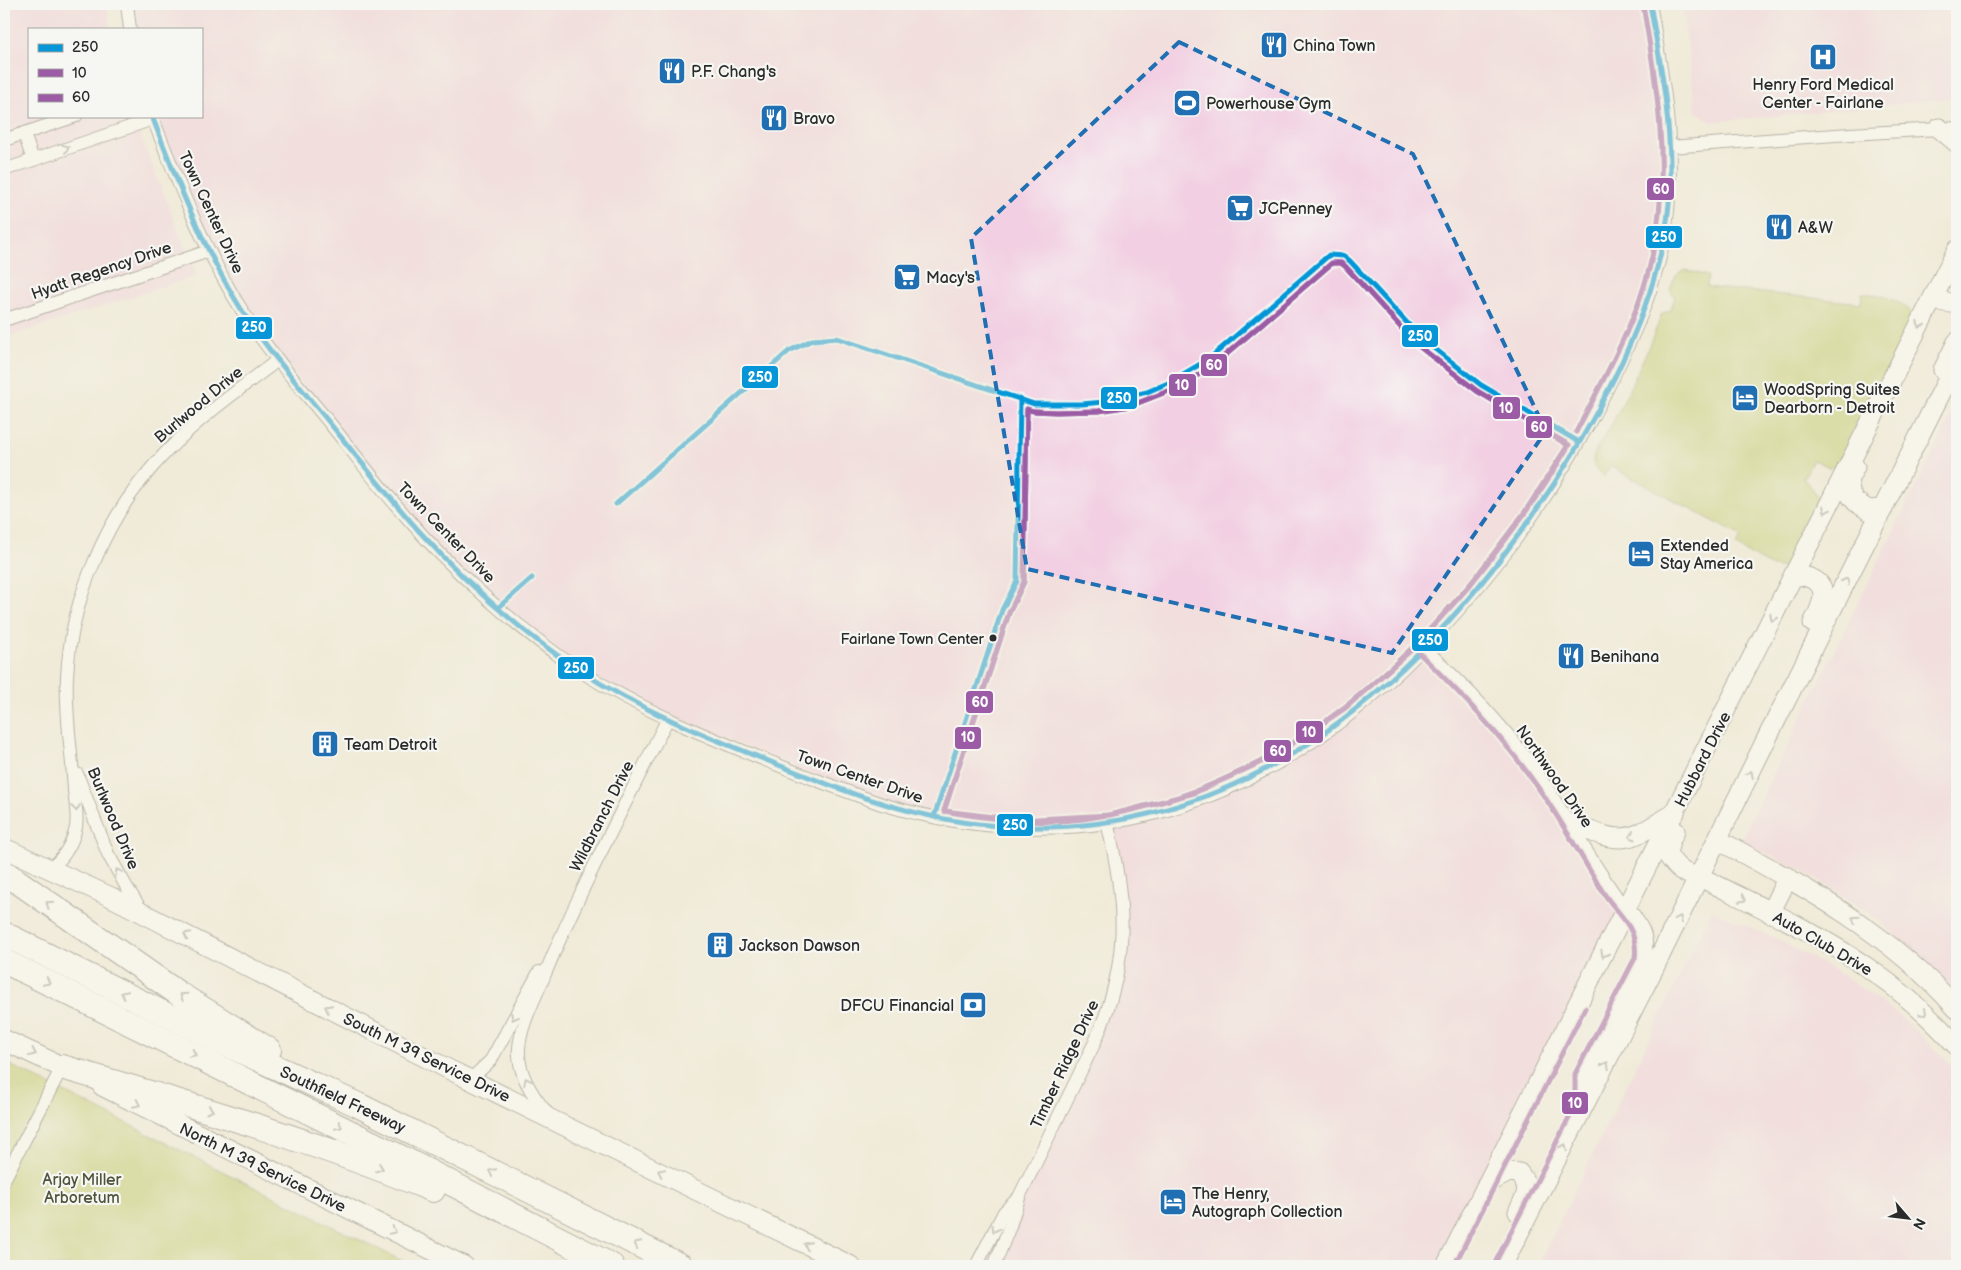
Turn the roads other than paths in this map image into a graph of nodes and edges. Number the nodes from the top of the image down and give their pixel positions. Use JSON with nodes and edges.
{"nodes":[{"id":1,"x":127,"y":4,"type":"edge"},
{"id":2,"x":1650,"y":4,"type":"edge"},
{"id":3,"x":130,"y":28,"type":"edge"},
{"id":4,"x":70,"y":118,"type":"edge"},
{"id":5,"x":153,"y":118,"type":"edge"},
{"id":6,"x":1938,"y":128,"type":"junction"},
{"id":7,"x":1957,"y":128,"type":"edge"},
{"id":8,"x":24,"y":134,"type":"junction"},
{"id":9,"x":4,"y":140,"type":"edge"},
{"id":10,"x":1957,"y":143,"type":"edge"},
{"id":11,"x":1669,"y":148,"type":"junction"},
{"id":12,"x":33,"y":160,"type":"junction"},
{"id":13,"x":4,"y":170,"type":"edge"},
{"id":14,"x":1957,"y":250,"type":"edge"},
{"id":15,"x":209,"y":251,"type":"junction"},
{"id":16,"x":1932,"y":300,"type":"junction"},
{"id":17,"x":1957,"y":304,"type":"edge"},
{"id":18,"x":4,"y":320,"type":"edge"},
{"id":19,"x":1957,"y":342,"type":"edge"},
{"id":20,"x":278,"y":360,"type":"junction"},
{"id":21,"x":1957,"y":361,"type":"edge"},
{"id":22,"x":1879,"y":404,"type":"junction"},
{"id":23,"x":1921,"y":434,"type":"junction"},
{"id":24,"x":1883,"y":509,"type":"junction"},
{"id":25,"x":1795,"y":575,"type":"junction"},
{"id":26,"x":1424,"y":649,"type":"junction"},
{"id":27,"x":1739,"y":685,"type":"junction"},
{"id":28,"x":668,"y":718,"type":"junction"},
{"id":29,"x":1768,"y":738,"type":"junction"},
{"id":30,"x":72,"y":760,"type":"junction"},
{"id":31,"x":1675,"y":813,"type":"junction"},
{"id":32,"x":1108,"y":822,"type":"junction"},
{"id":33,"x":1570,"y":824,"type":"junction"},
{"id":34,"x":1718,"y":840,"type":"junction"},
{"id":35,"x":4,"y":848,"type":"edge"},
{"id":36,"x":51,"y":868,"type":"junction"},
{"id":37,"x":4,"y":872,"type":"edge"},
{"id":38,"x":1700,"y":877,"type":"junction"},
{"id":39,"x":1788,"y":877,"type":"junction"},
{"id":40,"x":1626,"y":910,"type":"junction"},
{"id":41,"x":1770,"y":912,"type":"junction"},
{"id":42,"x":143,"y":913,"type":"junction"},
{"id":43,"x":564,"y":929,"type":"junction"},
{"id":44,"x":4,"y":934,"type":"edge"},
{"id":45,"x":1884,"y":941,"type":"junction"},
{"id":46,"x":1843,"y":951,"type":"junction"},
{"id":47,"x":4,"y":961,"type":"edge"},
{"id":48,"x":1920,"y":972,"type":"junction"},
{"id":49,"x":1900,"y":991,"type":"junction"},
{"id":50,"x":1957,"y":1009,"type":"edge"},
{"id":51,"x":4,"y":1040,"type":"edge"},
{"id":52,"x":1957,"y":1046,"type":"edge"},
{"id":53,"x":62,"y":1067,"type":"junction"},
{"id":54,"x":471,"y":1079,"type":"junction"},
{"id":55,"x":358,"y":1105,"type":"junction"},
{"id":56,"x":1584,"y":1108,"type":"junction"},
{"id":57,"x":554,"y":1121,"type":"junction"},
{"id":58,"x":4,"y":1180,"type":"edge"},
{"id":59,"x":1488,"y":1183,"type":"junction"},
{"id":60,"x":1020,"y":1195,"type":"junction"},
{"id":61,"x":580,"y":1251,"type":"junction"},
{"id":62,"x":1450,"y":1262,"type":"edge"},
{"id":63,"x":464,"y":1266,"type":"edge"},
{"id":64,"x":612,"y":1266,"type":"edge"},
{"id":65,"x":681,"y":1266,"type":"edge"},
{"id":66,"x":850,"y":1266,"type":"edge"},
{"id":67,"x":976,"y":1266,"type":"edge"},
{"id":68,"x":994,"y":1266,"type":"edge"},
{"id":69,"x":1490,"y":1266,"type":"edge"},
{"id":70,"x":1502,"y":1266,"type":"edge"}],
"edges":[{"from":1,"to":3,"type":"street"},
{"from":2,"to":11,"type":"street","name":"Town Center Drive"},
{"from":4,"to":8,"type":"street"},
{"from":12,"to":5,"type":"street","one_way":true},
{"from":5,"to":15,"type":"street","name":"Town Center Drive"},
{"from":6,"to":7,"type":"street"},
{"from":6,"to":10,"type":"street"},
{"from":6,"to":11,"type":"street"},
{"from":8,"to":9,"type":"street"},
{"from":8,"to":12,"type":"street"},
{"from":11,"to":26,"type":"street","name":"Town Center Drive"},
{"from":12,"to":13,"type":"street"},
{"from":14,"to":16,"type":"street","name":"Hubbard Drive"},
{"from":15,"to":18,"type":"street","name":"Hyatt Regency Drive"},
{"from":15,"to":20,"type":"street","name":"Town Center Drive"},
{"from":16,"to":17,"type":"street"},
{"from":16,"to":22,"type":"street","name":"Hubbard Drive","one_way":true},
{"from":19,"to":23,"type":"street"},
{"from":20,"to":28,"type":"street","name":"Town Center Drive"},
{"from":20,"to":30,"type":"street","name":"Burlwood Drive"},
{"from":21,"to":23,"type":"street"},
{"from":22,"to":24,"type":"street"},
{"from":22,"to":25,"type":"street","name":"Hubbard Drive","one_way":true},
{"from":23,"to":24,"type":"street"},
{"from":29,"to":24,"type":"street","one_way":true},
{"from":25,"to":27,"type":"street","name":"Hubbard Drive","one_way":true},
{"from":25,"to":29,"type":"street"},
{"from":26,"to":32,"type":"street","name":"Town Center Drive"},
{"from":26,"to":33,"type":"street","name":"Northwood Drive"},
{"from":27,"to":31,"type":"street","name":"Hubbard Drive"},
{"from":27,"to":38,"type":"street","name":"Auto Club Drive"},
{"from":28,"to":32,"type":"street","name":"Town Center Drive"},
{"from":28,"to":43,"type":"street","name":"Wildbranch Drive"},
{"from":34,"to":29,"type":"street","one_way":true},
{"from":30,"to":36,"type":"street","name":"Burlwood Drive","one_way":true},
{"from":42,"to":30,"type":"street","name":"Burlwood Drive","one_way":true},
{"from":31,"to":33,"type":"street","one_way":true},
{"from":31,"to":40,"type":"street","name":"Hubbard Drive"},
{"from":32,"to":60,"type":"street","name":"Timber Ridge Drive"},
{"from":33,"to":40,"type":"street","name":"Northwood Drive"},
{"from":34,"to":38,"type":"street"},
{"from":34,"to":39,"type":"street","name":"Auto Club Drive"},
{"from":35,"to":36,"type":"street","name":"South M 39 Service Drive"},
{"from":36,"to":42,"type":"street","name":"South M 39 Service Drive"},
{"from":55,"to":37,"type":"highway","one_way":true},
{"from":38,"to":41,"type":"street","name":"Auto Club Drive","one_way":true},
{"from":56,"to":38,"type":"street","one_way":true},
{"from":39,"to":41,"type":"street"},
{"from":45,"to":39,"type":"street","name":"Auto Club Drive","one_way":true},
{"from":40,"to":56,"type":"street"},
{"from":40,"to":59,"type":"street","name":"Hubbard Drive","one_way":true},
{"from":41,"to":46,"type":"street","name":"Auto Club Drive"},
{"from":54,"to":42,"type":"street","name":"South M 39 Service Drive","one_way":true},
{"from":43,"to":54,"type":"street","name":"Wildbranch Drive","one_way":true},
{"from":57,"to":43,"type":"street","name":"Wildbranch Drive","one_way":true},
{"from":55,"to":44,"type":"highway","name":"Southfield Freeway","one_way":true},
{"from":45,"to":46,"type":"street"},
{"from":45,"to":48,"type":"street","name":"Auto Club Drive"},
{"from":46,"to":49,"type":"street","name":"Auto Club Drive"},
{"from":47,"to":61,"type":"highway","name":"Southfield Freeway","one_way":true},
{"from":48,"to":49,"type":"street"},
{"from":48,"to":50,"type":"street","name":"Auto Club Drive"},
{"from":49,"to":52,"type":"street","name":"Auto Club Drive","one_way":true},
{"from":51,"to":53,"type":"main road","one_way":true},
{"from":53,"to":58,"type":"street"},
{"from":53,"to":61,"type":"highway","one_way":true},
{"from":53,"to":63,"type":"street","name":"North M 39 Service Drive","one_way":true},
{"from":54,"to":57,"type":"street","name":"South M 39 Service Drive"},
{"from":65,"to":55,"type":"highway","name":"Southfield Freeway","one_way":true},
{"from":70,"to":56,"type":"street","one_way":true},
{"from":66,"to":57,"type":"street","name":"South M 39 Service Drive","one_way":true},
{"from":59,"to":62,"type":"street","name":"Hubbard Drive"},
{"from":59,"to":69,"type":"street"},
{"from":60,"to":67,"type":"street","name":"Timber Ridge Drive","one_way":true},
{"from":60,"to":68,"type":"street","name":"Timber Ridge Drive"},
{"from":61,"to":64,"type":"highway","name":"Southfield Freeway"}]}
